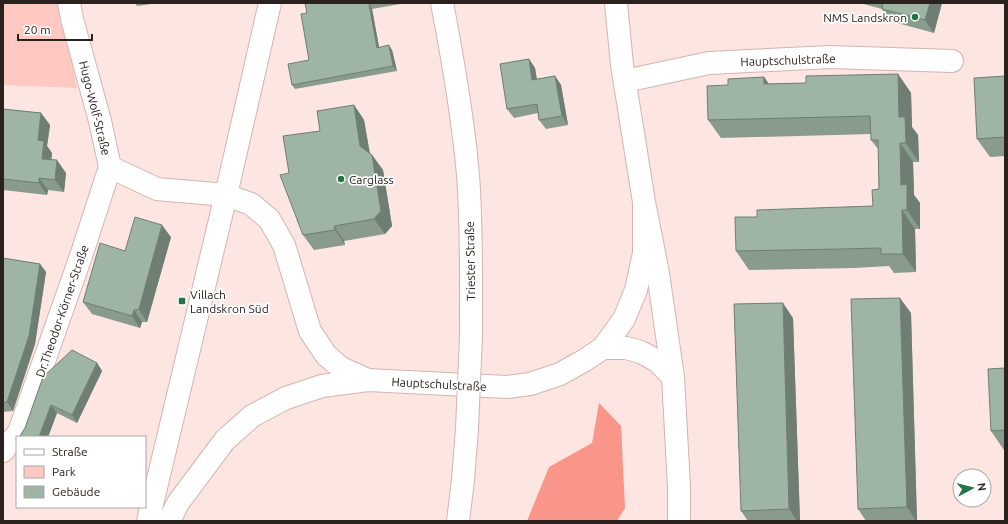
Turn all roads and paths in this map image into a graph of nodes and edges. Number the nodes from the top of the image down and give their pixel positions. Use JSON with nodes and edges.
{"nodes":[{"id":1,"x":69,"y":3,"type":"edge"},
{"id":2,"x":270,"y":3,"type":"edge"},
{"id":3,"x":442,"y":3,"type":"edge"},
{"id":4,"x":616,"y":3,"type":"edge"},
{"id":5,"x":952,"y":61,"type":"dead end"},
{"id":6,"x":625,"y":81,"type":"junction"},
{"id":7,"x":110,"y":166,"type":"junction"},
{"id":8,"x":226,"y":195,"type":"junction"},
{"id":9,"x":644,"y":202,"type":"junction"},
{"id":10,"x":603,"y":348,"type":"junction"},
{"id":11,"x":673,"y":377,"type":"junction"},
{"id":12,"x":368,"y":380,"type":"junction"},
{"id":13,"x":3,"y":451,"type":"edge"},
{"id":14,"x":679,"y":487,"type":"junction"},
{"id":15,"x":148,"y":521,"type":"edge"},
{"id":16,"x":170,"y":521,"type":"edge"},
{"id":17,"x":458,"y":521,"type":"edge"},
{"id":18,"x":662,"y":521,"type":"edge"},
{"id":19,"x":679,"y":521,"type":"edge"}],
"edges":[{"from":1,"to":7,"type":"main road","name":"Hugo-Wolf-Straße"},
{"from":2,"to":8,"type":"main road"},
{"from":3,"to":17,"type":"main road","name":"Triester Straße","bridge":true},
{"from":4,"to":6,"type":"main road","name":"Hauptschulstraße"},
{"from":5,"to":6,"type":"main road","name":"Hauptschulstraße"},
{"from":6,"to":9,"type":"main road","name":"Hauptschulstraße"},
{"from":7,"to":8,"type":"main road","name":"Hugo-Wolf-Straße"},
{"from":7,"to":13,"type":"main road","name":"Dr.Theodor-Körner-Straße"},
{"from":8,"to":12,"type":"main road","name":"Hugo-Wolf-Straße"},
{"from":8,"to":15,"type":"main road"},
{"from":9,"to":10,"type":"main road","name":"Hauptschulstraße"},
{"from":9,"to":11,"type":"main road","name":"Hauptschulstraße"},
{"from":10,"to":11,"type":"main road"},
{"from":10,"to":12,"type":"main road","name":"Hauptschulstraße"},
{"from":11,"to":14,"type":"main road","name":"Hauptschulstraße"},
{"from":12,"to":16,"type":"main road","name":"Hauptschulstraße"},
{"from":14,"to":18,"type":"main road"},
{"from":14,"to":19,"type":"main road","name":"Hauptschulstraße"}]}
